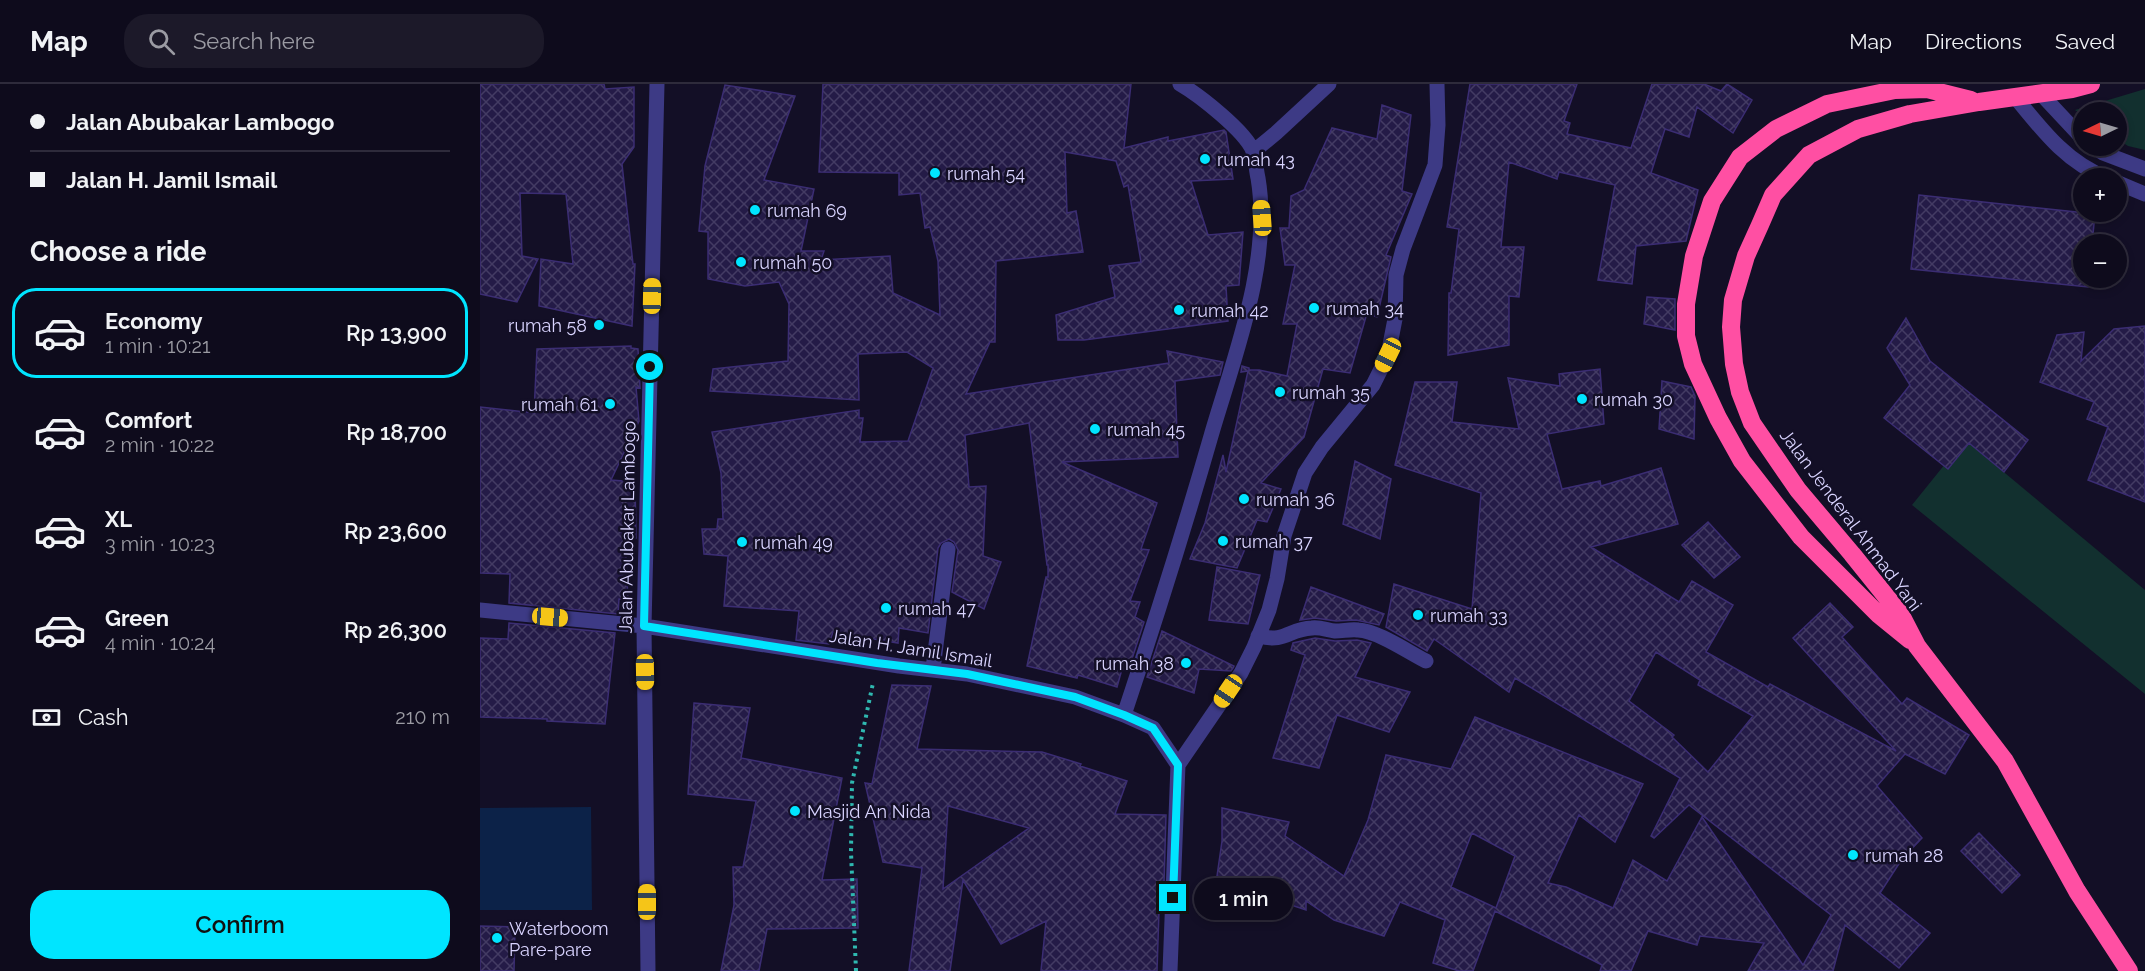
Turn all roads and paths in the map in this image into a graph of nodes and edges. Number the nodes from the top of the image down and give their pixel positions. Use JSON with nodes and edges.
{"nodes":[{"id":1,"x":657,"y":84,"type":"edge"},
{"id":2,"x":1180,"y":84,"type":"edge"},
{"id":3,"x":1329,"y":84,"type":"edge"},
{"id":4,"x":1437,"y":84,"type":"edge"},
{"id":5,"x":2091,"y":84,"type":"edge"},
{"id":6,"x":2041,"y":94,"type":"junction"},
{"id":7,"x":2016,"y":98,"type":"junction"},
{"id":8,"x":1979,"y":102,"type":"junction"},
{"id":9,"x":2073,"y":128,"type":"edge"},
{"id":10,"x":1253,"y":152,"type":"junction"},
{"id":11,"x":2111,"y":156,"type":"edge"},
{"id":12,"x":2085,"y":168,"type":"edge"},
{"id":13,"x":2145,"y":169,"type":"edge"},
{"id":14,"x":2127,"y":187,"type":"edge"},
{"id":15,"x":2145,"y":194,"type":"edge"},
{"id":16,"x":948,"y":549,"type":"dead end"},
{"id":17,"x":480,"y":610,"type":"edge"},
{"id":18,"x":644,"y":626,"type":"junction"},
{"id":19,"x":1258,"y":636,"type":"junction"},
{"id":20,"x":1917,"y":646,"type":"junction"},
{"id":21,"x":1426,"y":661,"type":"dead end"},
{"id":22,"x":877,"y":663,"type":"junction"},
{"id":23,"x":933,"y":669,"type":"junction"},
{"id":24,"x":1124,"y":715,"type":"junction"},
{"id":25,"x":1178,"y":765,"type":"junction"},
{"id":26,"x":648,"y":971,"type":"edge"},
{"id":27,"x":856,"y":971,"type":"edge"},
{"id":28,"x":1170,"y":971,"type":"edge"},
{"id":29,"x":2129,"y":971,"type":"edge"}],
"edges":[{"from":1,"to":18,"type":"street","name":"Jalan Abubakar Lambogo"},
{"from":2,"to":10,"type":"street"},
{"from":3,"to":10,"type":"street"},
{"from":4,"to":19,"type":"street"},
{"from":5,"to":6,"type":"highway","name":"Jalan Jenderal Ahmad Yani"},
{"from":6,"to":7,"type":"highway","name":"Jalan Jenderal Ahmad Yani"},
{"from":6,"to":9,"type":"street"},
{"from":7,"to":8,"type":"highway","name":"Jalan Jenderal Ahmad Yani"},
{"from":7,"to":12,"type":"street"},
{"from":8,"to":20,"type":"highway","name":"Jalan Jenderal Ahmad Yani"},
{"from":8,"to":20,"type":"highway","name":"Jalan Jenderal Ahmad Yani"},
{"from":10,"to":24,"type":"street"},
{"from":11,"to":13,"type":"street"},
{"from":14,"to":15,"type":"street"},
{"from":16,"to":23,"type":"street"},
{"from":17,"to":18,"type":"street","name":"Jalan H. Jamil Ismail"},
{"from":18,"to":22,"type":"street","name":"Jalan H. Jamil Ismail"},
{"from":18,"to":26,"type":"street","name":"Jalan Abubakar Lambogo"},
{"from":19,"to":21,"type":"street"},
{"from":19,"to":25,"type":"street"},
{"from":20,"to":29,"type":"highway","name":"Jalan Jenderal Ahmad Yani"},
{"from":22,"to":23,"type":"street","name":"Jalan H. Jamil Ismail"},
{"from":22,"to":27,"type":"path"},
{"from":23,"to":24,"type":"street","name":"Jalan H. Jamil Ismail"},
{"from":24,"to":25,"type":"street","name":"Jalan H. Jamil Ismail"},
{"from":25,"to":28,"type":"street"}]}
